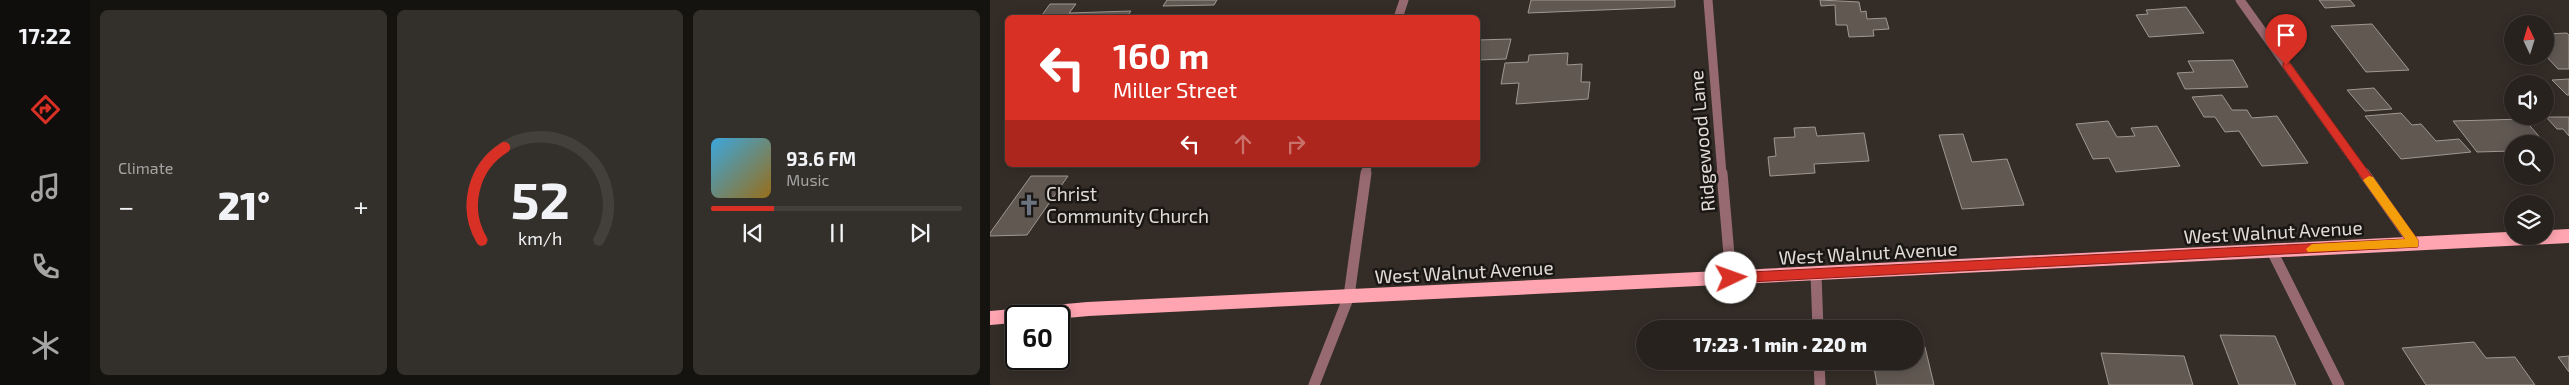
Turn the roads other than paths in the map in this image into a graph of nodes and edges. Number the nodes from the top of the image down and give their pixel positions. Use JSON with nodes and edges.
{"nodes":[{"id":1,"x":1404,"y":0,"type":"edge"},
{"id":2,"x":1708,"y":0,"type":"edge"},
{"id":3,"x":2240,"y":0,"type":"edge"},
{"id":4,"x":1399,"y":15,"type":"edge"},
{"id":5,"x":1367,"y":167,"type":"edge"},
{"id":6,"x":2569,"y":236,"type":"edge"},
{"id":7,"x":2414,"y":244,"type":"junction"},
{"id":8,"x":2272,"y":251,"type":"junction"},
{"id":9,"x":1816,"y":274,"type":"junction"},
{"id":10,"x":1731,"y":278,"type":"junction"},
{"id":11,"x":1349,"y":296,"type":"junction"},
{"id":12,"x":990,"y":318,"type":"edge"},
{"id":13,"x":1818,"y":320,"type":"edge"},
{"id":14,"x":1819,"y":370,"type":"edge"},
{"id":15,"x":1314,"y":385,"type":"edge"},
{"id":16,"x":1820,"y":385,"type":"edge"},
{"id":17,"x":2339,"y":385,"type":"edge"}],
"edges":[{"from":1,"to":4,"type":"street"},
{"from":2,"to":10,"type":"street","name":"Ridgewood Lane"},
{"from":3,"to":7,"type":"street"},
{"from":5,"to":11,"type":"street"},
{"from":6,"to":7,"type":"main road","name":"West Walnut Avenue"},
{"from":7,"to":8,"type":"main road","name":"West Walnut Avenue"},
{"from":8,"to":9,"type":"main road","name":"West Walnut Avenue"},
{"from":8,"to":17,"type":"street"},
{"from":9,"to":10,"type":"main road","name":"West Walnut Avenue"},
{"from":9,"to":13,"type":"street"},
{"from":10,"to":11,"type":"main road","name":"West Walnut Avenue"},
{"from":11,"to":12,"type":"main road","name":"West Walnut Avenue"},
{"from":11,"to":15,"type":"street"},
{"from":14,"to":16,"type":"street"}]}
